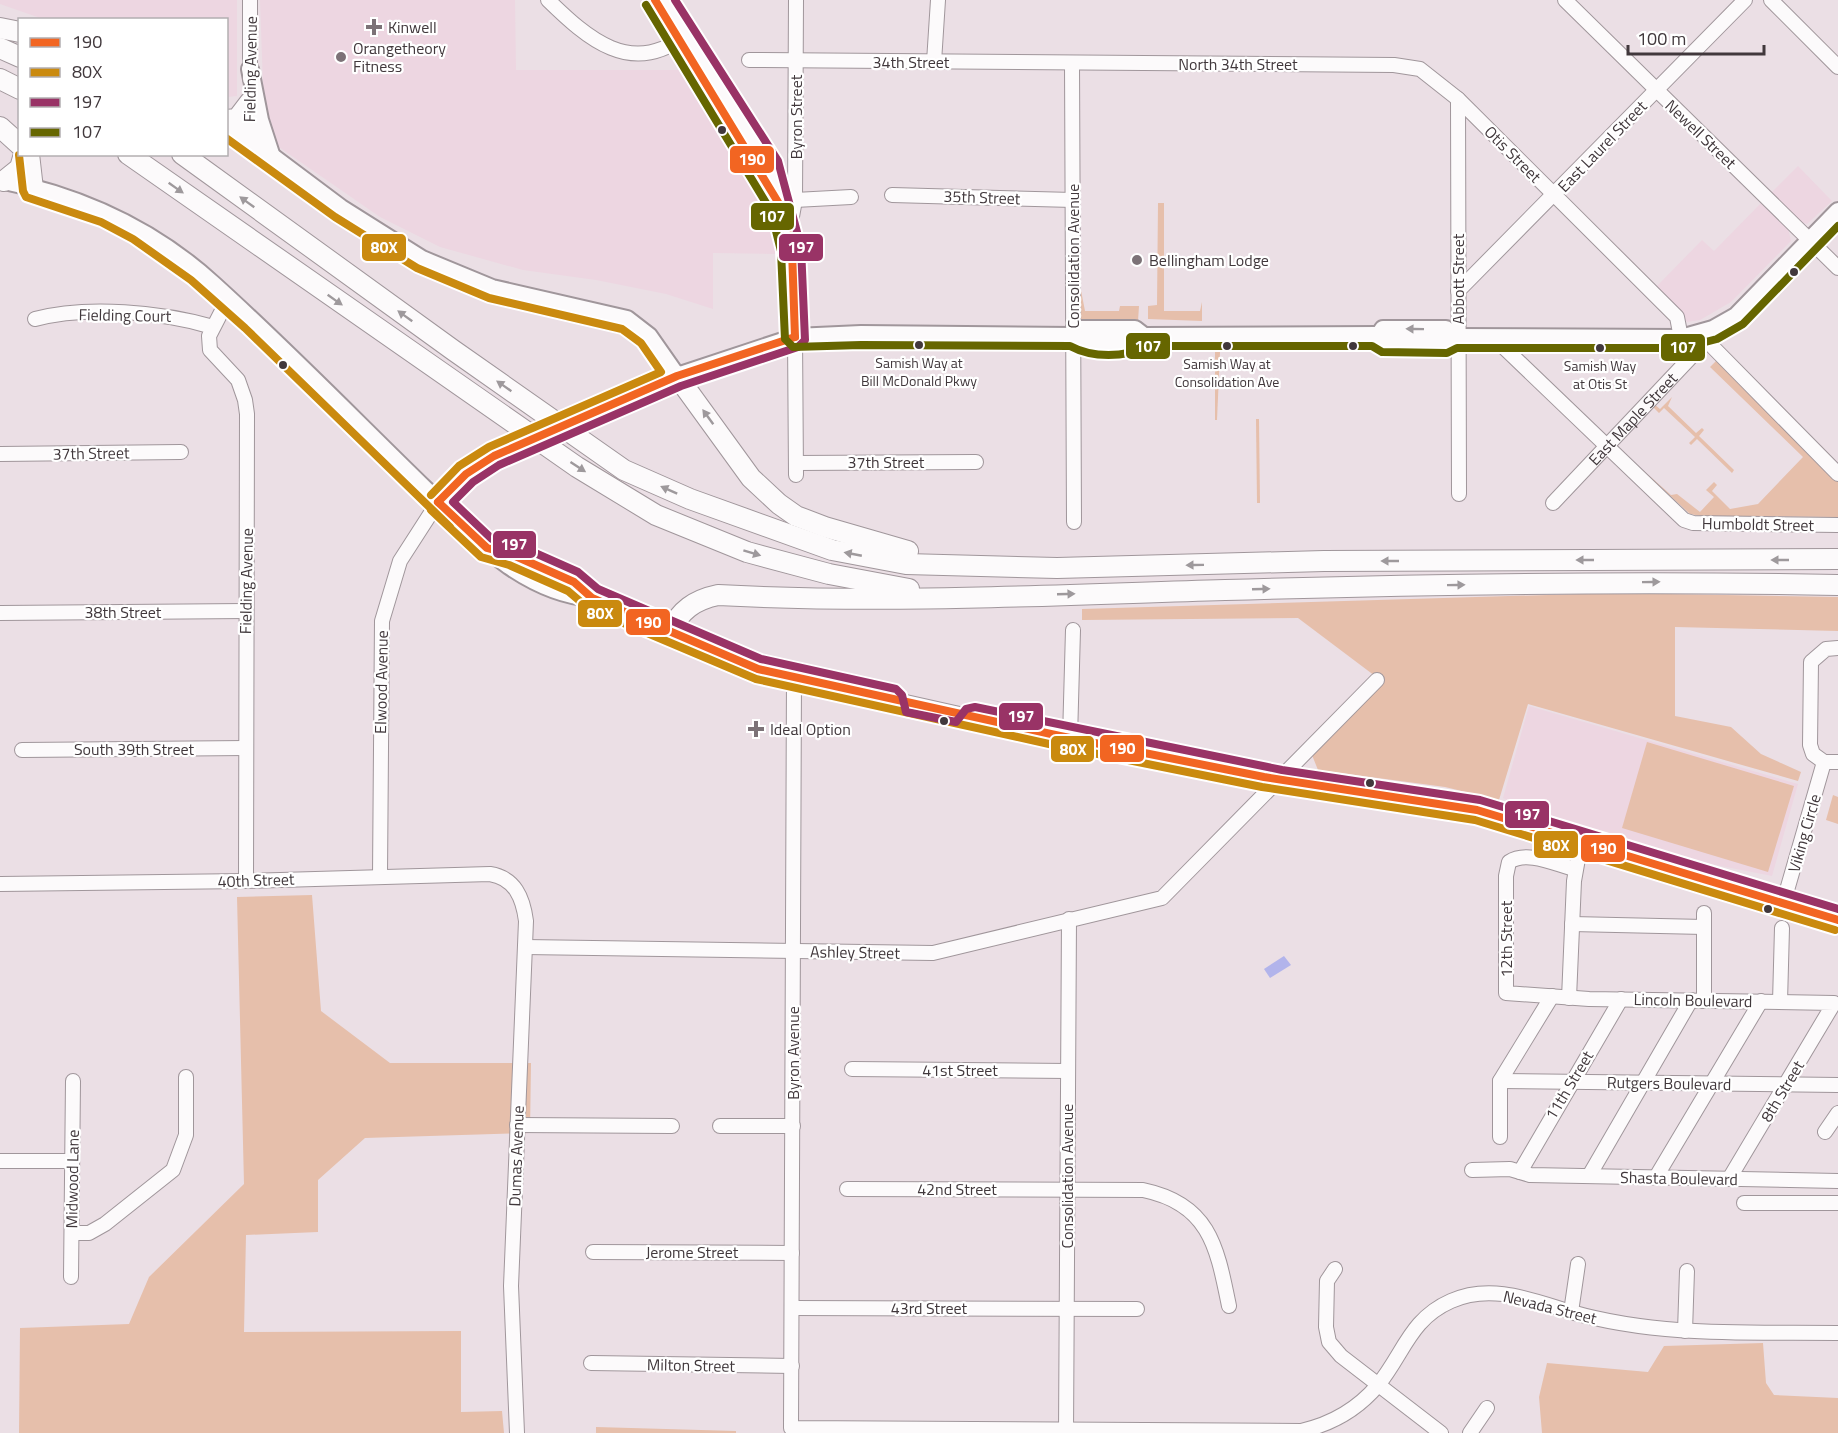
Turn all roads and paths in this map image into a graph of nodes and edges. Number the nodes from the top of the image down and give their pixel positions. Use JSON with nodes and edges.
{"nodes":[{"id":1,"x":250,"y":0,"type":"edge"},
{"id":2,"x":548,"y":0,"type":"edge"},
{"id":3,"x":655,"y":0,"type":"edge"},
{"id":4,"x":663,"y":0,"type":"edge"},
{"id":5,"x":796,"y":0,"type":"edge"},
{"id":6,"x":938,"y":0,"type":"edge"},
{"id":7,"x":1565,"y":0,"type":"edge"},
{"id":8,"x":1745,"y":0,"type":"edge"},
{"id":9,"x":1771,"y":0,"type":"edge"},
{"id":10,"x":0,"y":28,"type":"edge"},
{"id":11,"x":18,"y":32,"type":"edge"},
{"id":12,"x":682,"y":37,"type":"junction"},
{"id":13,"x":0,"y":48,"type":"edge"},
{"id":14,"x":18,"y":56,"type":"edge"},
{"id":15,"x":749,"y":60,"type":"dead end"},
{"id":16,"x":796,"y":61,"type":"junction"},
{"id":17,"x":934,"y":62,"type":"junction"},
{"id":18,"x":1072,"y":63,"type":"junction"},
{"id":19,"x":1404,"y":65,"type":"joint"},
{"id":20,"x":1838,"y":67,"type":"edge"},
{"id":21,"x":250,"y":69,"type":"junction"},
{"id":22,"x":0,"y":80,"type":"edge"},
{"id":23,"x":18,"y":88,"type":"edge"},
{"id":24,"x":1656,"y":90,"type":"junction"},
{"id":25,"x":1458,"y":99,"type":"junction"},
{"id":26,"x":250,"y":102,"type":"junction"},
{"id":27,"x":228,"y":120,"type":"edge"},
{"id":28,"x":228,"y":126,"type":"edge"},
{"id":29,"x":0,"y":127,"type":"edge"},
{"id":30,"x":249,"y":139,"type":"junction"},
{"id":31,"x":18,"y":143,"type":"edge"},
{"id":32,"x":25,"y":156,"type":"edge"},
{"id":33,"x":26,"y":156,"type":"edge"},
{"id":34,"x":131,"y":156,"type":"edge"},
{"id":35,"x":185,"y":156,"type":"edge"},
{"id":36,"x":272,"y":157,"type":"junction"},
{"id":37,"x":2,"y":181,"type":"edge"},
{"id":38,"x":33,"y":189,"type":"junction"},
{"id":39,"x":892,"y":195,"type":"dead end"},
{"id":40,"x":1554,"y":195,"type":"junction"},
{"id":41,"x":851,"y":197,"type":"dead end"},
{"id":42,"x":795,"y":200,"type":"junction"},
{"id":43,"x":1072,"y":200,"type":"junction"},
{"id":44,"x":1838,"y":211,"type":"edge"},
{"id":45,"x":789,"y":233,"type":"junction"},
{"id":46,"x":1810,"y":241,"type":"junction"},
{"id":47,"x":1838,"y":268,"type":"edge"},
{"id":48,"x":1458,"y":291,"type":"junction"},
{"id":49,"x":228,"y":299,"type":"junction"},
{"id":50,"x":35,"y":319,"type":"dead end"},
{"id":51,"x":213,"y":327,"type":"junction"},
{"id":52,"x":1700,"y":334,"type":"junction"},
{"id":53,"x":1073,"y":336,"type":"junction"},
{"id":54,"x":795,"y":337,"type":"junction"},
{"id":55,"x":1456,"y":337,"type":"junction"},
{"id":56,"x":1493,"y":337,"type":"junction"},
{"id":57,"x":1681,"y":338,"type":"junction"},
{"id":58,"x":677,"y":376,"type":"junction"},
{"id":59,"x":1607,"y":446,"type":"junction"},
{"id":60,"x":181,"y":452,"type":"dead end"},
{"id":61,"x":0,"y":454,"type":"edge"},
{"id":62,"x":976,"y":462,"type":"dead end"},
{"id":63,"x":1838,"y":474,"type":"edge"},
{"id":64,"x":1459,"y":495,"type":"dead end"},
{"id":65,"x":438,"y":502,"type":"junction"},
{"id":66,"x":1553,"y":503,"type":"dead end"},
{"id":67,"x":1074,"y":522,"type":"dead end"},
{"id":68,"x":1838,"y":525,"type":"edge"},
{"id":69,"x":1838,"y":560,"type":"edge"},
{"id":70,"x":1057,"y":568,"type":"junction"},
{"id":71,"x":1838,"y":585,"type":"edge"},
{"id":72,"x":1007,"y":596,"type":"junction"},
{"id":73,"x":246,"y":611,"type":"junction"},
{"id":74,"x":0,"y":613,"type":"edge"},
{"id":75,"x":1073,"y":630,"type":"dead end"},
{"id":76,"x":669,"y":632,"type":"junction"},
{"id":77,"x":1838,"y":648,"type":"edge"},
{"id":78,"x":794,"y":677,"type":"junction"},
{"id":79,"x":1377,"y":680,"type":"dead end"},
{"id":80,"x":1070,"y":738,"type":"junction"},
{"id":81,"x":246,"y":748,"type":"junction"},
{"id":82,"x":22,"y":750,"type":"dead end"},
{"id":83,"x":1831,"y":762,"type":"edge"},
{"id":84,"x":1280,"y":780,"type":"junction"},
{"id":85,"x":1581,"y":842,"type":"junction"},
{"id":86,"x":1575,"y":869,"type":"junction"},
{"id":87,"x":380,"y":876,"type":"junction"},
{"id":88,"x":246,"y":881,"type":"junction"},
{"id":89,"x":510,"y":882,"type":"joint"},
{"id":90,"x":0,"y":884,"type":"edge"},
{"id":91,"x":1783,"y":904,"type":"junction"},
{"id":92,"x":1069,"y":919,"type":"junction"},
{"id":93,"x":1838,"y":921,"type":"edge"},
{"id":94,"x":1572,"y":924,"type":"junction"},
{"id":95,"x":1782,"y":928,"type":"dead end"},
{"id":96,"x":525,"y":947,"type":"junction"},
{"id":97,"x":794,"y":951,"type":"junction"},
{"id":98,"x":1552,"y":996,"type":"junction"},
{"id":99,"x":1569,"y":998,"type":"junction"},
{"id":100,"x":1621,"y":999,"type":"junction"},
{"id":101,"x":1698,"y":1000,"type":"junction"},
{"id":102,"x":1761,"y":1001,"type":"junction"},
{"id":103,"x":1779,"y":1002,"type":"junction"},
{"id":104,"x":1834,"y":1003,"type":"joint"},
{"id":105,"x":852,"y":1069,"type":"dead end"},
{"id":106,"x":1068,"y":1071,"type":"junction"},
{"id":107,"x":186,"y":1077,"type":"dead end"},
{"id":108,"x":73,"y":1081,"type":"dead end"},
{"id":109,"x":1500,"y":1081,"type":"junction"},
{"id":110,"x":1571,"y":1082,"type":"junction"},
{"id":111,"x":1643,"y":1083,"type":"junction"},
{"id":112,"x":1712,"y":1084,"type":"junction"},
{"id":113,"x":1785,"y":1085,"type":"junction"},
{"id":114,"x":1838,"y":1086,"type":"edge"},
{"id":115,"x":1838,"y":1113,"type":"edge"},
{"id":116,"x":518,"y":1125,"type":"junction"},
{"id":117,"x":672,"y":1126,"type":"dead end"},
{"id":118,"x":720,"y":1126,"type":"dead end"},
{"id":119,"x":793,"y":1126,"type":"junction"},
{"id":120,"x":1825,"y":1132,"type":"dead end"},
{"id":121,"x":1500,"y":1137,"type":"dead end"},
{"id":122,"x":0,"y":1161,"type":"edge"},
{"id":123,"x":72,"y":1161,"type":"junction"},
{"id":124,"x":1472,"y":1170,"type":"dead end"},
{"id":125,"x":1520,"y":1172,"type":"junction"},
{"id":126,"x":1589,"y":1176,"type":"junction"},
{"id":127,"x":1656,"y":1177,"type":"junction"},
{"id":128,"x":1730,"y":1179,"type":"junction"},
{"id":129,"x":1838,"y":1181,"type":"edge"},
{"id":130,"x":848,"y":1189,"type":"dead end"},
{"id":131,"x":1067,"y":1190,"type":"junction"},
{"id":132,"x":1744,"y":1203,"type":"dead end"},
{"id":133,"x":1838,"y":1203,"type":"edge"},
{"id":134,"x":72,"y":1233,"type":"junction"},
{"id":135,"x":593,"y":1252,"type":"dead end"},
{"id":136,"x":792,"y":1253,"type":"junction"},
{"id":137,"x":1578,"y":1264,"type":"dead end"},
{"id":138,"x":1335,"y":1269,"type":"dead end"},
{"id":139,"x":1687,"y":1271,"type":"dead end"},
{"id":140,"x":71,"y":1277,"type":"dead end"},
{"id":141,"x":1229,"y":1306,"type":"dead end"},
{"id":142,"x":792,"y":1308,"type":"junction"},
{"id":143,"x":1066,"y":1309,"type":"junction"},
{"id":144,"x":1137,"y":1309,"type":"dead end"},
{"id":145,"x":1571,"y":1312,"type":"junction"},
{"id":146,"x":1685,"y":1331,"type":"junction"},
{"id":147,"x":1838,"y":1333,"type":"edge"},
{"id":148,"x":591,"y":1363,"type":"dead end"},
{"id":149,"x":792,"y":1366,"type":"junction"},
{"id":150,"x":1378,"y":1385,"type":"junction"},
{"id":151,"x":1487,"y":1408,"type":"dead end"},
{"id":152,"x":791,"y":1428,"type":"joint"},
{"id":153,"x":1066,"y":1431,"type":"edge"},
{"id":154,"x":517,"y":1433,"type":"edge"},
{"id":155,"x":1441,"y":1433,"type":"edge"},
{"id":156,"x":1470,"y":1433,"type":"edge"}],
"edges":[{"from":1,"to":21,"type":"street","name":"Fielding Avenue"},
{"from":2,"to":12,"type":"street"},
{"from":3,"to":12,"type":"main road"},
{"from":4,"to":12,"type":"main road"},
{"from":5,"to":16,"type":"street","name":"Byron Street"},
{"from":6,"to":17,"type":"street"},
{"from":7,"to":24,"type":"street","name":"Newell Street"},
{"from":8,"to":24,"type":"street","name":"East Laurel Street"},
{"from":9,"to":20,"type":"street"},
{"from":10,"to":11,"type":"highway"},
{"from":12,"to":45,"type":"main road"},
{"from":13,"to":14,"type":"highway"},
{"from":15,"to":16,"type":"street","name":"34th Street"},
{"from":16,"to":17,"type":"street","name":"34th Street"},
{"from":16,"to":42,"type":"street","name":"Byron Street"},
{"from":17,"to":18,"type":"street","name":"34th Street"},
{"from":18,"to":19,"type":"street","name":"North 34th Street"},
{"from":18,"to":43,"type":"street","name":"Consolidation Avenue"},
{"from":19,"to":25,"type":"street","name":"Otis Street"},
{"from":21,"to":26,"type":"street","name":"Fielding Avenue"},
{"from":21,"to":36,"type":"main road"},
{"from":22,"to":23,"type":"highway"},
{"from":24,"to":40,"type":"street","name":"East Laurel Street"},
{"from":24,"to":46,"type":"street","name":"Newell Street"},
{"from":25,"to":40,"type":"street","name":"Otis Street"},
{"from":25,"to":48,"type":"street","name":"Abbott Street"},
{"from":26,"to":27,"type":"highway"},
{"from":26,"to":30,"type":"street","name":"Fielding Avenue"},
{"from":28,"to":30,"type":"highway"},
{"from":29,"to":31,"type":"highway"},
{"from":30,"to":36,"type":"main road"},
{"from":32,"to":37,"type":"highway"},
{"from":33,"to":38,"type":"highway"},
{"from":34,"to":72,"type":"highway","one_way":true},
{"from":70,"to":35,"type":"highway","one_way":true},
{"from":36,"to":58,"type":"main road"},
{"from":37,"to":38,"type":"main road"},
{"from":38,"to":49,"type":"main road"},
{"from":39,"to":43,"type":"street","name":"35th Street"},
{"from":40,"to":48,"type":"street","name":"East Laurel Street"},
{"from":40,"to":57,"type":"street","name":"Otis Street"},
{"from":41,"to":42,"type":"street"},
{"from":42,"to":45,"type":"street","name":"Byron Street"},
{"from":43,"to":53,"type":"street","name":"Consolidation Avenue"},
{"from":44,"to":46,"type":"main road"},
{"from":45,"to":54,"type":"main road"},
{"from":46,"to":47,"type":"street","name":"Newell Street"},
{"from":46,"to":52,"type":"main road"},
{"from":48,"to":55,"type":"street","name":"Abbott Street"},
{"from":49,"to":51,"type":"street"},
{"from":49,"to":65,"type":"main road"},
{"from":50,"to":51,"type":"street","name":"Fielding Court"},
{"from":51,"to":73,"type":"street","name":"Fielding Avenue"},
{"from":52,"to":57,"type":"main road"},
{"from":52,"to":59,"type":"street","name":"East Maple Street"},
{"from":52,"to":63,"type":"street"},
{"from":53,"to":54,"type":"main road"},
{"from":53,"to":55,"type":"main road"},
{"from":53,"to":67,"type":"street","name":"Consolidation Avenue"},
{"from":54,"to":58,"type":"main road"},
{"from":54,"to":62,"type":"street","name":"37th Street"},
{"from":55,"to":56,"type":"main road"},
{"from":55,"to":64,"type":"street","name":"Abbott Street"},
{"from":56,"to":57,"type":"main road"},
{"from":56,"to":59,"type":"street"},
{"from":58,"to":65,"type":"main road","bridge":true},
{"from":70,"to":58,"type":"highway","one_way":true},
{"from":59,"to":66,"type":"street","name":"East Maple Street"},
{"from":59,"to":68,"type":"street","name":"Humboldt Street"},
{"from":60,"to":61,"type":"street","name":"37th Street"},
{"from":65,"to":76,"type":"main road"},
{"from":65,"to":87,"type":"street","name":"Elwood Avenue"},
{"from":69,"to":70,"type":"highway","one_way":true},
{"from":72,"to":71,"type":"highway","one_way":true},
{"from":72,"to":76,"type":"highway"},
{"from":73,"to":74,"type":"street","name":"38th Street"},
{"from":73,"to":81,"type":"street","name":"Fielding Avenue"},
{"from":75,"to":80,"type":"street"},
{"from":76,"to":78,"type":"street"},
{"from":77,"to":83,"type":"street","name":"Viking Circle"},
{"from":78,"to":80,"type":"street"},
{"from":78,"to":97,"type":"street","name":"Byron Avenue"},
{"from":79,"to":84,"type":"street"},
{"from":80,"to":84,"type":"street"},
{"from":81,"to":82,"type":"street","name":"South 39th Street"},
{"from":81,"to":88,"type":"street","name":"Fielding Avenue"},
{"from":83,"to":91,"type":"street","name":"Viking Circle"},
{"from":84,"to":85,"type":"street"},
{"from":84,"to":92,"type":"street","name":"Ashley Street"},
{"from":85,"to":86,"type":"street"},
{"from":85,"to":91,"type":"street"},
{"from":86,"to":94,"type":"street"},
{"from":86,"to":98,"type":"street","name":"12th Street"},
{"from":87,"to":88,"type":"street","name":"40th Street"},
{"from":87,"to":89,"type":"street","name":"40th Street"},
{"from":88,"to":90,"type":"street","name":"40th Street"},
{"from":89,"to":96,"type":"street","name":"Dumas Avenue"},
{"from":91,"to":93,"type":"street"},
{"from":92,"to":97,"type":"street","name":"Ashley Street"},
{"from":92,"to":106,"type":"street","name":"Consolidation Avenue"},
{"from":94,"to":99,"type":"street"},
{"from":94,"to":101,"type":"street"},
{"from":95,"to":103,"type":"street"},
{"from":96,"to":97,"type":"street","name":"Ashley Street"},
{"from":96,"to":116,"type":"street","name":"Dumas Avenue"},
{"from":97,"to":119,"type":"street","name":"Byron Avenue"},
{"from":98,"to":99,"type":"street","name":"Lincoln Boulevard"},
{"from":98,"to":109,"type":"street"},
{"from":99,"to":100,"type":"street","name":"Lincoln Boulevard"},
{"from":100,"to":101,"type":"street","name":"Lincoln Boulevard"},
{"from":100,"to":110,"type":"street","name":"11th Street"},
{"from":101,"to":102,"type":"street","name":"Lincoln Boulevard"},
{"from":101,"to":111,"type":"street"},
{"from":102,"to":103,"type":"street","name":"Lincoln Boulevard"},
{"from":102,"to":112,"type":"street"},
{"from":103,"to":104,"type":"street","name":"Lincoln Boulevard"},
{"from":104,"to":113,"type":"street","name":"8th Street"},
{"from":105,"to":106,"type":"street","name":"41st Street"},
{"from":106,"to":131,"type":"street","name":"Consolidation Avenue"},
{"from":107,"to":134,"type":"street"},
{"from":108,"to":123,"type":"street","name":"Midwood Lane"},
{"from":109,"to":110,"type":"street","name":"Rutgers Boulevard"},
{"from":109,"to":121,"type":"street"},
{"from":110,"to":111,"type":"street","name":"Rutgers Boulevard"},
{"from":110,"to":125,"type":"street","name":"11th Street"},
{"from":111,"to":112,"type":"street","name":"Rutgers Boulevard"},
{"from":111,"to":126,"type":"street"},
{"from":112,"to":113,"type":"street","name":"Rutgers Boulevard"},
{"from":112,"to":127,"type":"street"},
{"from":113,"to":114,"type":"street","name":"Rutgers Boulevard"},
{"from":113,"to":128,"type":"street","name":"8th Street"},
{"from":115,"to":120,"type":"street"},
{"from":116,"to":117,"type":"street"},
{"from":116,"to":154,"type":"street","name":"Dumas Avenue"},
{"from":118,"to":119,"type":"street"},
{"from":119,"to":136,"type":"street","name":"Byron Avenue"},
{"from":122,"to":123,"type":"street"},
{"from":123,"to":134,"type":"street","name":"Midwood Lane"},
{"from":124,"to":125,"type":"street","name":"Shasta Boulevard"},
{"from":125,"to":126,"type":"street","name":"Shasta Boulevard"},
{"from":126,"to":127,"type":"street","name":"Shasta Boulevard"},
{"from":127,"to":128,"type":"street","name":"Shasta Boulevard"},
{"from":128,"to":129,"type":"street","name":"Shasta Boulevard"},
{"from":130,"to":131,"type":"street","name":"42nd Street"},
{"from":131,"to":141,"type":"street","name":"42nd Street"},
{"from":131,"to":143,"type":"street","name":"Consolidation Avenue"},
{"from":132,"to":133,"type":"street"},
{"from":134,"to":140,"type":"street","name":"Midwood Lane"},
{"from":135,"to":136,"type":"street","name":"Jerome Street"},
{"from":136,"to":142,"type":"street","name":"Byron Avenue"},
{"from":137,"to":145,"type":"street"},
{"from":138,"to":150,"type":"street"},
{"from":139,"to":146,"type":"street"},
{"from":142,"to":143,"type":"street","name":"43rd Street"},
{"from":142,"to":149,"type":"street","name":"Byron Avenue"},
{"from":143,"to":144,"type":"street","name":"43rd Street"},
{"from":143,"to":153,"type":"street","name":"Consolidation Avenue"},
{"from":145,"to":146,"type":"street","name":"Nevada Street"},
{"from":145,"to":150,"type":"street","name":"Nevada Street"},
{"from":146,"to":147,"type":"street","name":"Nevada Street"},
{"from":148,"to":149,"type":"street","name":"Milton Street"},
{"from":149,"to":152,"type":"street","name":"Byron Avenue"},
{"from":150,"to":153,"type":"street","name":"Nevada Street"},
{"from":150,"to":155,"type":"street"},
{"from":151,"to":156,"type":"street"},
{"from":152,"to":153,"type":"street","name":"Nevada Street"}]}
